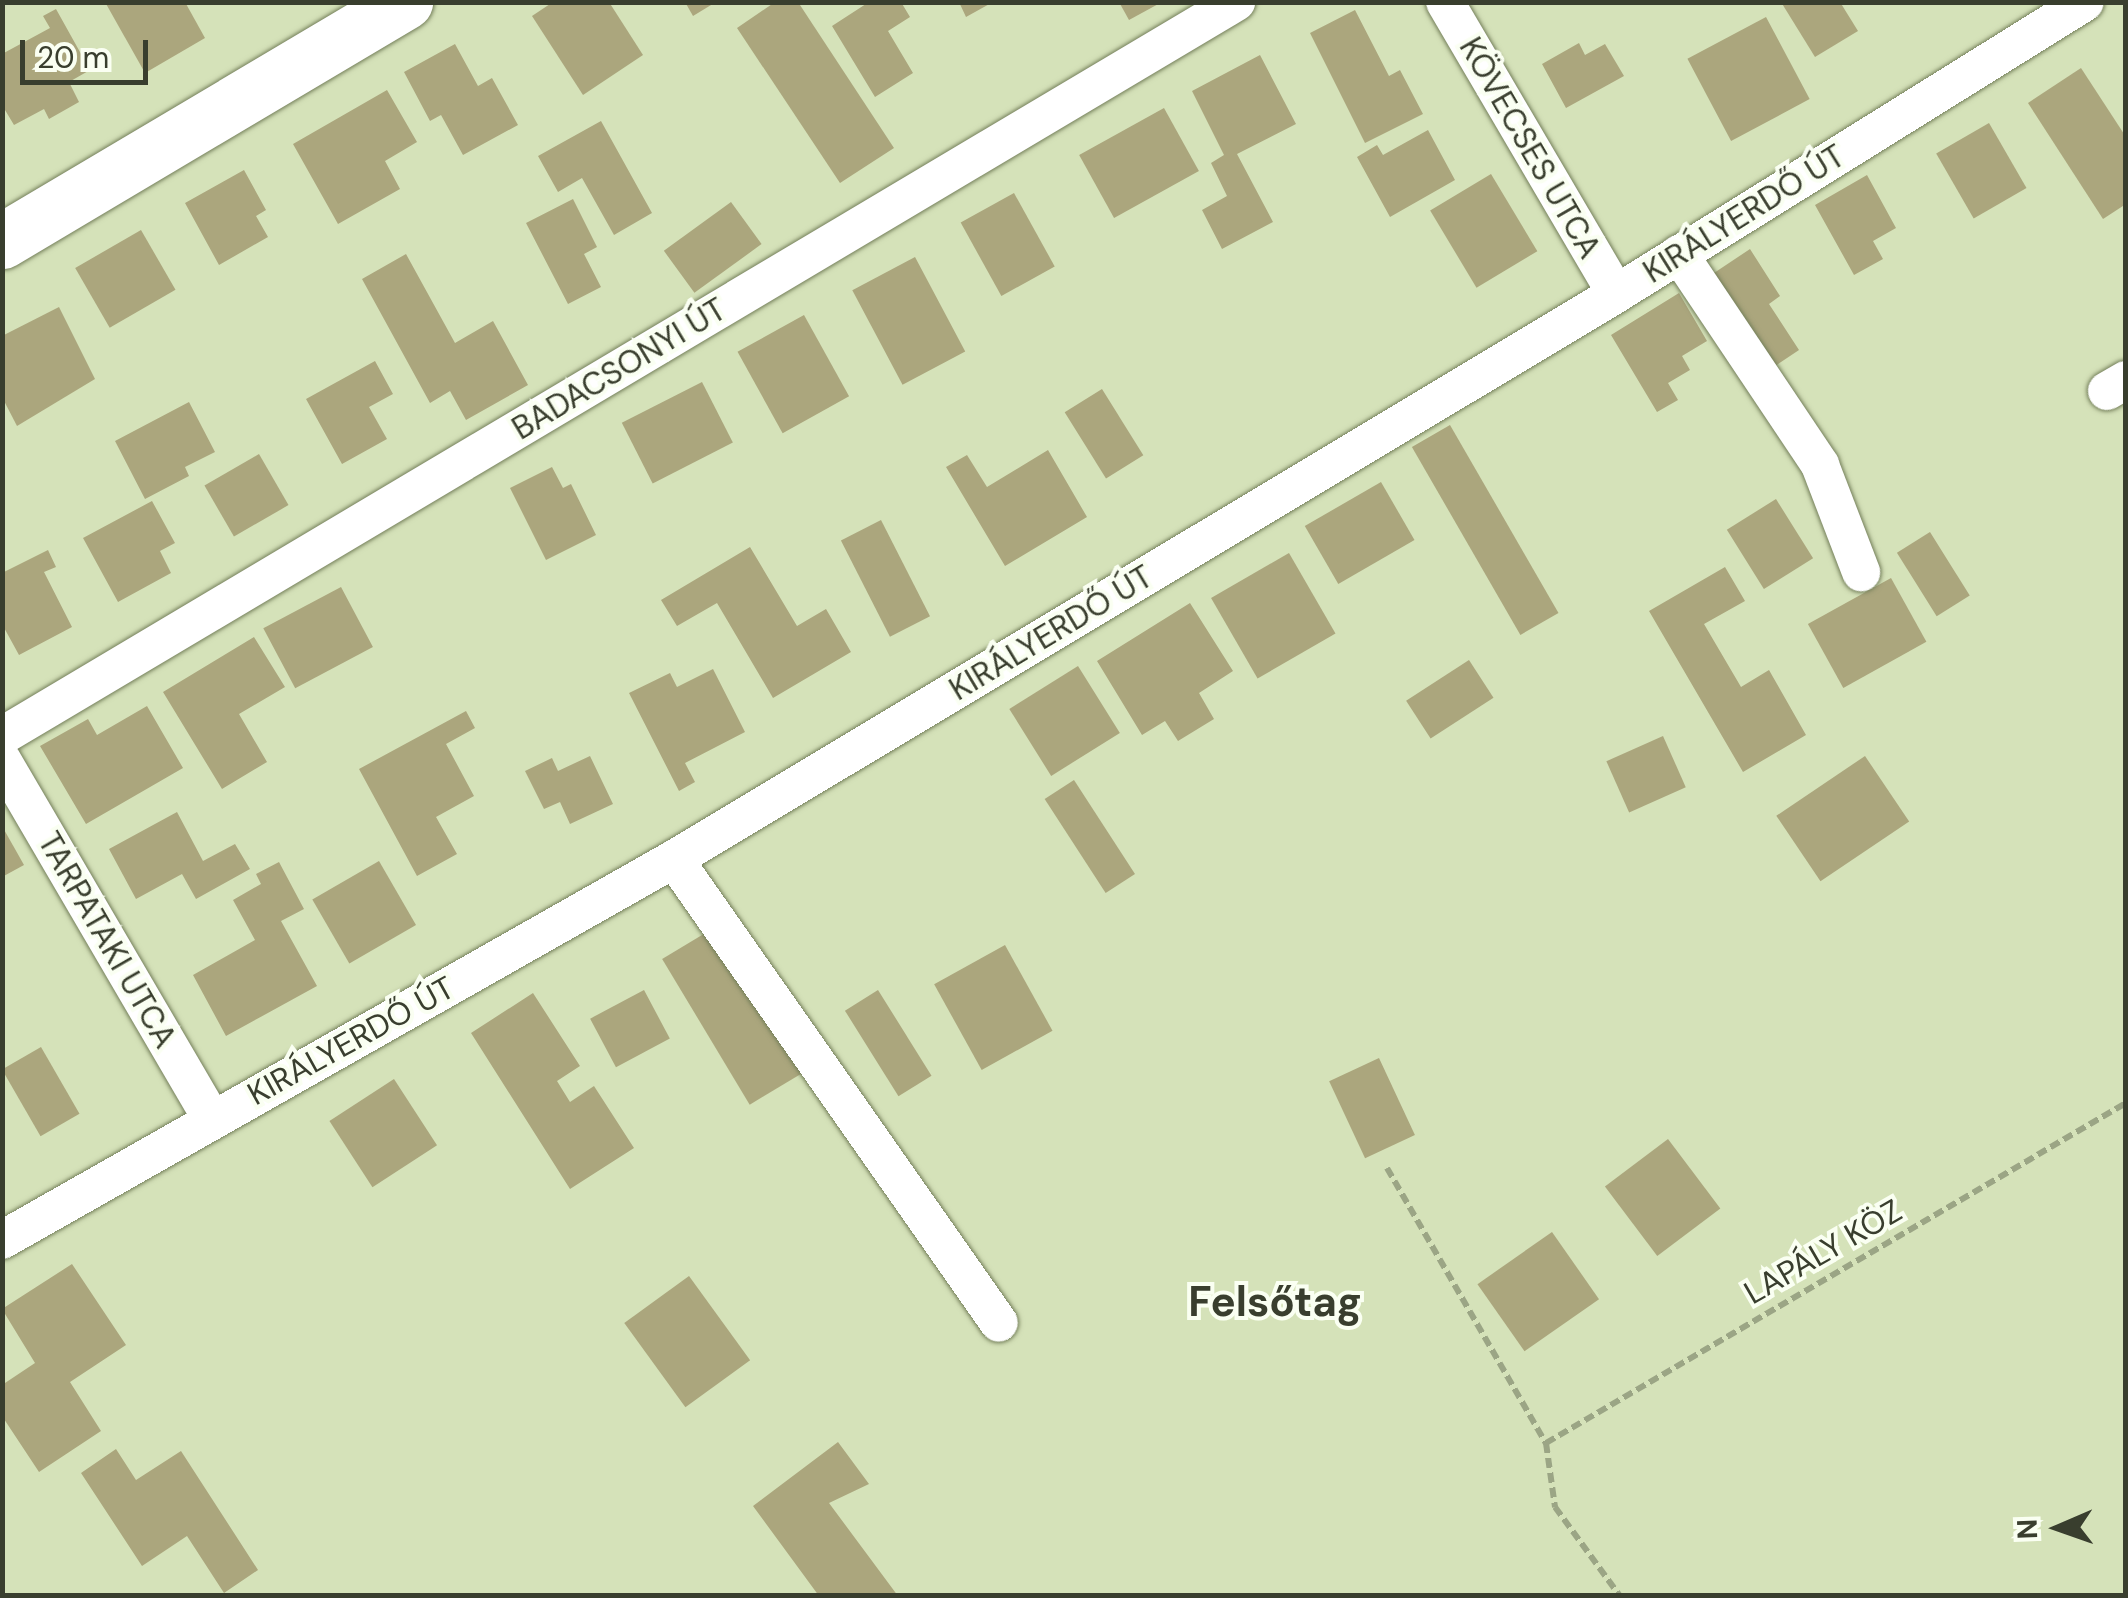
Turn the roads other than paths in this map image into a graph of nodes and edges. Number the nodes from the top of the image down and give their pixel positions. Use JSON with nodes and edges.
{"nodes":[{"id":1,"x":405,"y":2,"type":"edge"},
{"id":2,"x":1236,"y":2,"type":"edge"},
{"id":3,"x":1445,"y":2,"type":"edge"},
{"id":4,"x":2085,"y":2,"type":"edge"},
{"id":5,"x":2,"y":241,"type":"edge"},
{"id":6,"x":1679,"y":254,"type":"junction"},
{"id":7,"x":1616,"y":294,"type":"junction"},
{"id":8,"x":1861,"y":572,"type":"dead end"},
{"id":9,"x":2,"y":736,"type":"edge"},
{"id":10,"x":2,"y":760,"type":"edge"},
{"id":11,"x":674,"y":859,"type":"junction"},
{"id":12,"x":212,"y":1119,"type":"junction"},
{"id":13,"x":2,"y":1240,"type":"edge"},
{"id":14,"x":999,"y":1323,"type":"dead end"}],
"edges":[{"from":1,"to":5,"type":"street"},
{"from":2,"to":9,"type":"street","name":"BADACSONYI ÚT"},
{"from":3,"to":7,"type":"street","name":"KÖVECSES UTCA"},
{"from":4,"to":6,"type":"street","name":"KIRÁLYERDŐ ÚT"},
{"from":6,"to":7,"type":"street","name":"KIRÁLYERDŐ ÚT"},
{"from":6,"to":8,"type":"street"},
{"from":7,"to":11,"type":"street","name":"KIRÁLYERDŐ ÚT"},
{"from":10,"to":12,"type":"street","name":"TARPATAKI UTCA"},
{"from":11,"to":12,"type":"street","name":"KIRÁLYERDŐ ÚT"},
{"from":11,"to":14,"type":"street"},
{"from":12,"to":13,"type":"street","name":"KIRÁLYERDŐ ÚT"}]}
